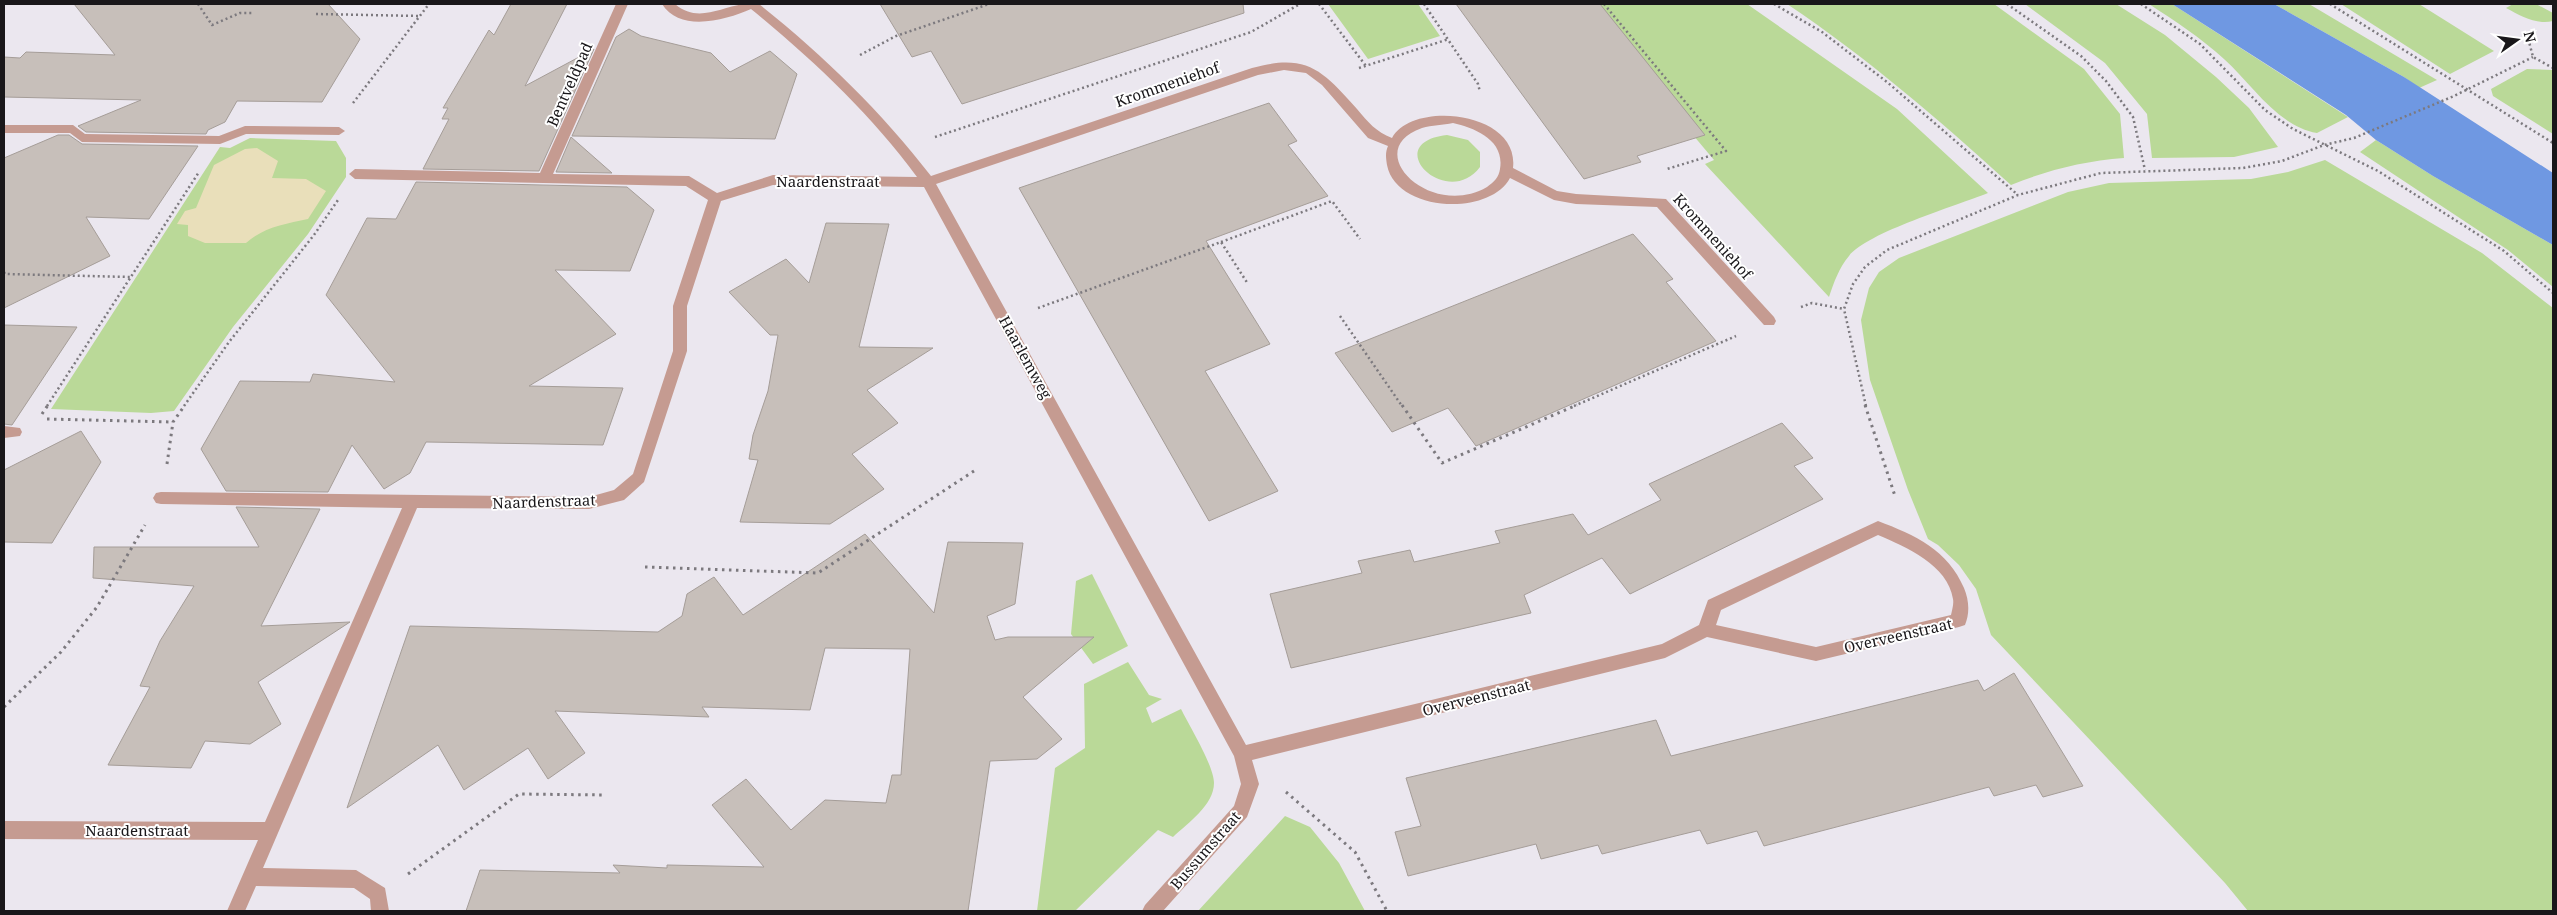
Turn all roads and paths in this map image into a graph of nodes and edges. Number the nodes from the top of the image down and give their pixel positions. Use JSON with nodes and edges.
{"nodes":[{"id":1,"x":198,"y":4,"type":"edge"},
{"id":2,"x":429,"y":4,"type":"edge"},
{"id":3,"x":622,"y":4,"type":"edge"},
{"id":4,"x":668,"y":4,"type":"edge"},
{"id":5,"x":752,"y":4,"type":"edge"},
{"id":6,"x":989,"y":4,"type":"edge"},
{"id":7,"x":1300,"y":4,"type":"edge"},
{"id":8,"x":1319,"y":4,"type":"edge"},
{"id":9,"x":1424,"y":4,"type":"edge"},
{"id":10,"x":1604,"y":4,"type":"edge"},
{"id":11,"x":1774,"y":4,"type":"edge"},
{"id":12,"x":2007,"y":4,"type":"edge"},
{"id":13,"x":2141,"y":4,"type":"edge"},
{"id":14,"x":2330,"y":4,"type":"edge"},
{"id":15,"x":253,"y":13,"type":"dead end"},
{"id":16,"x":316,"y":14,"type":"dead end"},
{"id":17,"x":420,"y":16,"type":"junction"},
{"id":18,"x":2527,"y":34,"type":"dead end"},
{"id":19,"x":1448,"y":39,"type":"junction"},
{"id":20,"x":2533,"y":57,"type":"junction"},
{"id":21,"x":1366,"y":66,"type":"junction"},
{"id":22,"x":2553,"y":68,"type":"edge"},
{"id":23,"x":830,"y":71,"type":"junction"},
{"id":24,"x":1326,"y":82,"type":"junction"},
{"id":25,"x":2469,"y":90,"type":"junction"},
{"id":26,"x":4,"y":129,"type":"edge"},
{"id":27,"x":338,"y":131,"type":"joint"},
{"id":28,"x":1489,"y":132,"type":"junction"},
{"id":29,"x":220,"y":140,"type":"junction"},
{"id":30,"x":2553,"y":143,"type":"edge"},
{"id":31,"x":1394,"y":144,"type":"junction"},
{"id":32,"x":2324,"y":146,"type":"junction"},
{"id":33,"x":904,"y":148,"type":"junction"},
{"id":34,"x":1664,"y":170,"type":"dead end"},
{"id":35,"x":2145,"y":170,"type":"junction"},
{"id":36,"x":1508,"y":171,"type":"junction"},
{"id":37,"x":355,"y":174,"type":"joint"},
{"id":38,"x":545,"y":177,"type":"junction"},
{"id":39,"x":928,"y":182,"type":"junction"},
{"id":40,"x":2018,"y":195,"type":"junction"},
{"id":41,"x":715,"y":198,"type":"junction"},
{"id":42,"x":1360,"y":239,"type":"dead end"},
{"id":43,"x":1221,"y":242,"type":"junction"},
{"id":44,"x":4,"y":272,"type":"edge"},
{"id":45,"x":130,"y":277,"type":"junction"},
{"id":46,"x":1248,"y":284,"type":"dead end"},
{"id":47,"x":2553,"y":293,"type":"edge"},
{"id":48,"x":1844,"y":309,"type":"junction"},
{"id":49,"x":1340,"y":316,"type":"dead end"},
{"id":50,"x":1005,"y":320,"type":"junction"},
{"id":51,"x":1769,"y":321,"type":"junction"},
{"id":52,"x":174,"y":422,"type":"junction"},
{"id":53,"x":974,"y":471,"type":"dead end"},
{"id":54,"x":161,"y":498,"type":"junction"},
{"id":55,"x":412,"y":502,"type":"junction"},
{"id":56,"x":1878,"y":528,"type":"junction"},
{"id":57,"x":644,"y":567,"type":"dead end"},
{"id":58,"x":1706,"y":630,"type":"junction"},
{"id":59,"x":4,"y":707,"type":"edge"},
{"id":60,"x":1242,"y":754,"type":"junction"},
{"id":61,"x":606,"y":795,"type":"dead end"},
{"id":62,"x":4,"y":830,"type":"edge"},
{"id":63,"x":270,"y":831,"type":"junction"},
{"id":64,"x":250,"y":877,"type":"junction"},
{"id":65,"x":380,"y":903,"type":"edge"},
{"id":66,"x":236,"y":911,"type":"edge"},
{"id":67,"x":1151,"y":911,"type":"edge"},
{"id":68,"x":1387,"y":911,"type":"edge"}],
"edges":[{"from":1,"to":15,"type":"path"},
{"from":2,"to":17,"type":"path"},
{"from":3,"to":38,"type":"street","name":"Bentveldpad"},
{"from":4,"to":5,"type":"street"},
{"from":5,"to":23,"type":"street","name":"Haarlemweg"},
{"from":6,"to":23,"type":"path"},
{"from":7,"to":33,"type":"path"},
{"from":8,"to":21,"type":"path"},
{"from":9,"to":19,"type":"path"},
{"from":10,"to":34,"type":"path"},
{"from":11,"to":40,"type":"path"},
{"from":12,"to":35,"type":"path"},
{"from":13,"to":32,"type":"path"},
{"from":14,"to":25,"type":"path"},
{"from":16,"to":17,"type":"path"},
{"from":17,"to":27,"type":"path"},
{"from":18,"to":20,"type":"path"},
{"from":19,"to":21,"type":"path"},
{"from":19,"to":28,"type":"path"},
{"from":20,"to":22,"type":"path"},
{"from":20,"to":25,"type":"path"},
{"from":21,"to":24,"type":"path"},
{"from":23,"to":33,"type":"street","name":"Haarlemweg"},
{"from":24,"to":31,"type":"street","name":"Krommeniehof"},
{"from":24,"to":39,"type":"street","name":"Krommeniehof"},
{"from":25,"to":30,"type":"path"},
{"from":25,"to":32,"type":"path"},
{"from":26,"to":29,"type":"street"},
{"from":27,"to":29,"type":"street"},
{"from":28,"to":31,"type":"street"},
{"from":28,"to":36,"type":"street"},
{"from":29,"to":45,"type":"path"},
{"from":31,"to":36,"type":"street"},
{"from":32,"to":35,"type":"path"},
{"from":32,"to":47,"type":"path"},
{"from":33,"to":39,"type":"street","name":"Haarlemweg"},
{"from":35,"to":40,"type":"path"},
{"from":36,"to":51,"type":"street","name":"Krommeniehof"},
{"from":37,"to":38,"type":"street"},
{"from":37,"to":52,"type":"path"},
{"from":38,"to":41,"type":"street"},
{"from":39,"to":41,"type":"street","name":"Naardenstraat"},
{"from":39,"to":50,"type":"street","name":"Haarlemweg"},
{"from":40,"to":48,"type":"path"},
{"from":41,"to":55,"type":"street","name":"Naardenstraat"},
{"from":42,"to":43,"type":"path"},
{"from":43,"to":46,"type":"path"},
{"from":43,"to":50,"type":"path"},
{"from":44,"to":45,"type":"path"},
{"from":45,"to":52,"type":"path"},
{"from":48,"to":51,"type":"path"},
{"from":48,"to":56,"type":"path"},
{"from":49,"to":51,"type":"path"},
{"from":50,"to":60,"type":"street","name":"Haarlemweg"},
{"from":52,"to":54,"type":"path"},
{"from":53,"to":57,"type":"path"},
{"from":54,"to":55,"type":"street","name":"Naardenstraat"},
{"from":54,"to":59,"type":"path"},
{"from":55,"to":63,"type":"street"},
{"from":56,"to":58,"type":"street"},
{"from":56,"to":58,"type":"street","name":"Overveenstraat"},
{"from":58,"to":60,"type":"street","name":"Overveenstraat"},
{"from":60,"to":67,"type":"street","name":"Bussumstraat"},
{"from":60,"to":68,"type":"path"},
{"from":61,"to":65,"type":"path"},
{"from":62,"to":63,"type":"street","name":"Naardenstraat"},
{"from":63,"to":64,"type":"street"},
{"from":64,"to":65,"type":"street"},
{"from":64,"to":66,"type":"street"}]}
